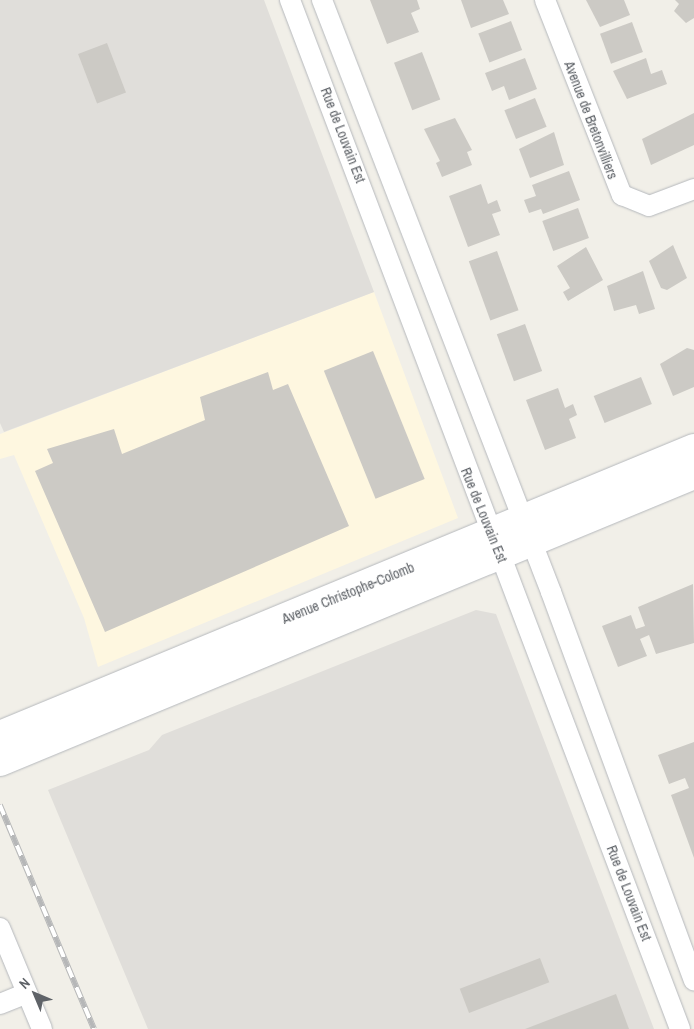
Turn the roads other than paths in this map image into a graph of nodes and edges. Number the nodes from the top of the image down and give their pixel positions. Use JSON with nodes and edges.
{"nodes":[{"id":1,"x":290,"y":0,"type":"edge"},
{"id":2,"x":322,"y":0,"type":"edge"},
{"id":3,"x":545,"y":0,"type":"edge"},
{"id":4,"x":694,"y":189,"type":"edge"},
{"id":5,"x":694,"y":448,"type":"edge"},
{"id":6,"x":694,"y":475,"type":"edge"},
{"id":7,"x":527,"y":533,"type":"junction"},
{"id":8,"x":497,"y":546,"type":"junction"},
{"id":9,"x":0,"y":735,"type":"edge"},
{"id":10,"x":0,"y":762,"type":"edge"},
{"id":11,"x":0,"y":928,"type":"edge"},
{"id":12,"x":694,"y":980,"type":"edge"},
{"id":13,"x":27,"y":993,"type":"junction"},
{"id":14,"x":0,"y":1004,"type":"edge"},
{"id":15,"x":42,"y":1029,"type":"edge"},
{"id":16,"x":680,"y":1029,"type":"edge"}],
"edges":[{"from":1,"to":8,"type":"street","name":"Rue de Louvain Est"},
{"from":2,"to":7,"type":"street","name":"Rue de Louvain Est"},
{"from":3,"to":4,"type":"street","name":"Avenue de Bretonvilliers"},
{"from":5,"to":7,"type":"main road","name":"Avenue Christophe-Colomb"},
{"from":6,"to":7,"type":"main road","name":"Avenue Christophe-Colomb"},
{"from":7,"to":8,"type":"main road","name":"Avenue Christophe-Colomb"},
{"from":7,"to":12,"type":"street","name":"Rue de Louvain Est"},
{"from":8,"to":9,"type":"main road","name":"Avenue Christophe-Colomb"},
{"from":8,"to":10,"type":"main road","name":"Avenue Christophe-Colomb"},
{"from":8,"to":16,"type":"street","name":"Rue de Louvain Est"},
{"from":11,"to":13,"type":"street"},
{"from":13,"to":14,"type":"street"},
{"from":13,"to":15,"type":"street"}]}
